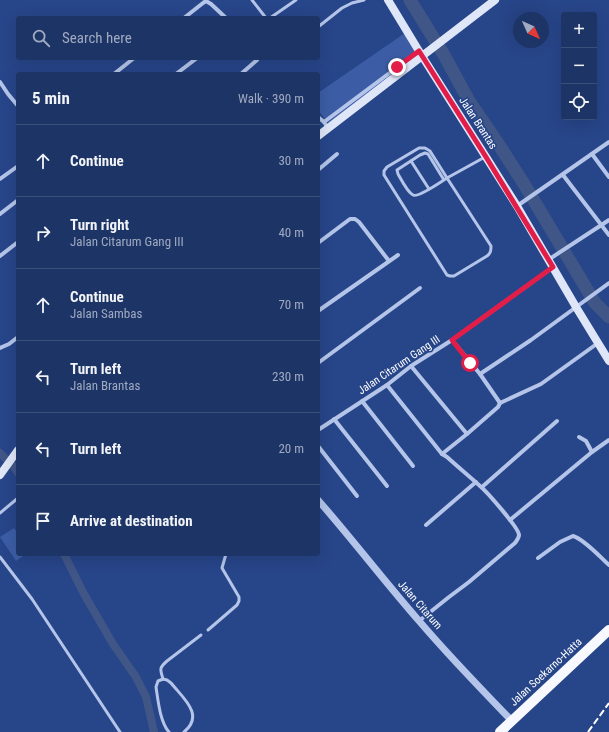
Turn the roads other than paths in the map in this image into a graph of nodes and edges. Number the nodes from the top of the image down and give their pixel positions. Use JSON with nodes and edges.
{"nodes":[{"id":1,"x":252,"y":0,"type":"edge"},
{"id":2,"x":296,"y":0,"type":"edge"},
{"id":3,"x":364,"y":0,"type":"edge"},
{"id":4,"x":388,"y":0,"type":"edge"},
{"id":5,"x":495,"y":0,"type":"edge"},
{"id":6,"x":187,"y":16,"type":"edge"},
{"id":7,"x":224,"y":16,"type":"edge"},
{"id":8,"x":264,"y":16,"type":"edge"},
{"id":9,"x":273,"y":16,"type":"edge"},
{"id":10,"x":320,"y":25,"type":"edge"},
{"id":11,"x":424,"y":53,"type":"junction"},
{"id":12,"x":132,"y":60,"type":"edge"},
{"id":13,"x":194,"y":60,"type":"edge"},
{"id":14,"x":257,"y":60,"type":"dead end"},
{"id":15,"x":116,"y":72,"type":"edge"},
{"id":16,"x":178,"y":72,"type":"edge"},
{"id":17,"x":243,"y":72,"type":"edge"},
{"id":18,"x":0,"y":82,"type":"edge"},
{"id":19,"x":16,"y":104,"type":"edge"},
{"id":20,"x":320,"y":119,"type":"edge"},
{"id":21,"x":326,"y":125,"type":"junction"},
{"id":22,"x":320,"y":133,"type":"edge"},
{"id":23,"x":609,"y":142,"type":"edge"},
{"id":24,"x":337,"y":154,"type":"dead end"},
{"id":25,"x":592,"y":154,"type":"junction"},
{"id":26,"x":486,"y":157,"type":"junction"},
{"id":27,"x":411,"y":161,"type":"junction"},
{"id":28,"x":435,"y":162,"type":"junction"},
{"id":29,"x":16,"y":167,"type":"edge"},
{"id":30,"x":320,"y":168,"type":"edge"},
{"id":31,"x":563,"y":175,"type":"junction"},
{"id":32,"x":609,"y":177,"type":"edge"},
{"id":33,"x":0,"y":179,"type":"edge"},
{"id":34,"x":445,"y":179,"type":"junction"},
{"id":35,"x":429,"y":189,"type":"junction"},
{"id":36,"x":16,"y":202,"type":"edge"},
{"id":37,"x":519,"y":204,"type":"junction"},
{"id":38,"x":0,"y":214,"type":"edge"},
{"id":39,"x":609,"y":220,"type":"edge"},
{"id":40,"x":601,"y":225,"type":"junction"},
{"id":41,"x":609,"y":235,"type":"edge"},
{"id":42,"x":320,"y":242,"type":"edge"},
{"id":43,"x":16,"y":244,"type":"edge"},
{"id":44,"x":398,"y":254,"type":"dead end"},
{"id":45,"x":0,"y":256,"type":"edge"},
{"id":46,"x":551,"y":258,"type":"junction"},
{"id":47,"x":389,"y":261,"type":"junction"},
{"id":48,"x":553,"y":267,"type":"junction"},
{"id":49,"x":609,"y":283,"type":"edge"},
{"id":50,"x":420,"y":288,"type":"dead end"},
{"id":51,"x":576,"y":307,"type":"junction"},
{"id":52,"x":320,"y":310,"type":"edge"},
{"id":53,"x":16,"y":339,"type":"edge"},
{"id":54,"x":452,"y":340,"type":"junction"},
{"id":55,"x":598,"y":343,"type":"junction"},
{"id":56,"x":0,"y":348,"type":"edge"},
{"id":57,"x":609,"y":361,"type":"edge"},
{"id":58,"x":320,"y":362,"type":"edge"},
{"id":59,"x":412,"y":366,"type":"junction"},
{"id":60,"x":480,"y":374,"type":"junction"},
{"id":61,"x":387,"y":385,"type":"junction"},
{"id":62,"x":362,"y":401,"type":"junction"},
{"id":63,"x":500,"y":403,"type":"junction"},
{"id":64,"x":334,"y":419,"type":"junction"},
{"id":65,"x":557,"y":421,"type":"dead end"},
{"id":66,"x":320,"y":429,"type":"edge"},
{"id":67,"x":467,"y":434,"type":"junction"},
{"id":68,"x":579,"y":437,"type":"dead end"},
{"id":69,"x":609,"y":440,"type":"edge"},
{"id":70,"x":320,"y":449,"type":"edge"},
{"id":71,"x":16,"y":452,"type":"edge"},
{"id":72,"x":592,"y":452,"type":"junction"},
{"id":73,"x":442,"y":454,"type":"junction"},
{"id":74,"x":413,"y":466,"type":"dead end"},
{"id":75,"x":0,"y":475,"type":"edge"},
{"id":76,"x":476,"y":482,"type":"junction"},
{"id":77,"x":387,"y":486,"type":"dead end"},
{"id":78,"x":482,"y":487,"type":"junction"},
{"id":79,"x":357,"y":496,"type":"dead end"},
{"id":80,"x":16,"y":500,"type":"edge"},
{"id":81,"x":320,"y":502,"type":"edge"},
{"id":82,"x":0,"y":514,"type":"edge"},
{"id":83,"x":510,"y":520,"type":"junction"},
{"id":84,"x":426,"y":525,"type":"dead end"},
{"id":85,"x":225,"y":556,"type":"edge"},
{"id":86,"x":0,"y":557,"type":"edge"},
{"id":87,"x":538,"y":558,"type":"dead end"},
{"id":88,"x":609,"y":566,"type":"edge"},
{"id":89,"x":419,"y":621,"type":"junction"},
{"id":90,"x":208,"y":630,"type":"dead end"},
{"id":91,"x":609,"y":630,"type":"edge"},
{"id":92,"x":201,"y":635,"type":"dead end"},
{"id":93,"x":163,"y":679,"type":"junction"},
{"id":94,"x":512,"y":720,"type":"junction"},
{"id":95,"x":120,"y":732,"type":"edge"},
{"id":96,"x":169,"y":732,"type":"edge"},
{"id":97,"x":184,"y":732,"type":"edge"},
{"id":98,"x":500,"y":732,"type":"edge"}],
"edges":[{"from":1,"to":8,"type":"lane"},
{"from":2,"to":9,"type":"lane"},
{"from":3,"to":10,"type":"lane"},
{"from":4,"to":11,"type":"main road","name":"Jalan Brantas"},
{"from":5,"to":11,"type":"main road"},
{"from":6,"to":7,"type":"street"},
{"from":11,"to":21,"type":"main road"},
{"from":11,"to":26,"type":"main road","name":"Jalan Brantas"},
{"from":12,"to":15,"type":"street"},
{"from":13,"to":16,"type":"street"},
{"from":14,"to":17,"type":"street"},
{"from":18,"to":19,"type":"street"},
{"from":20,"to":21,"type":"street"},
{"from":21,"to":22,"type":"main road"},
{"from":23,"to":25,"type":"street"},
{"from":24,"to":30,"type":"street"},
{"from":25,"to":31,"type":"street"},
{"from":25,"to":32,"type":"street"},
{"from":26,"to":34,"type":"lane"},
{"from":26,"to":37,"type":"main road","name":"Jalan Brantas"},
{"from":27,"to":28,"type":"lane"},
{"from":27,"to":35,"type":"lane"},
{"from":27,"to":35,"type":"lane"},
{"from":28,"to":34,"type":"lane"},
{"from":28,"to":34,"type":"lane"},
{"from":29,"to":33,"type":"street"},
{"from":31,"to":37,"type":"street"},
{"from":31,"to":40,"type":"street"},
{"from":34,"to":35,"type":"lane"},
{"from":36,"to":38,"type":"street"},
{"from":37,"to":46,"type":"main road","name":"Jalan Brantas"},
{"from":39,"to":40,"type":"street"},
{"from":40,"to":41,"type":"street"},
{"from":40,"to":46,"type":"street"},
{"from":42,"to":47,"type":"street"},
{"from":43,"to":45,"type":"street"},
{"from":44,"to":47,"type":"street"},
{"from":46,"to":48,"type":"main road","name":"Jalan Brantas"},
{"from":47,"to":52,"type":"street"},
{"from":48,"to":51,"type":"main road","name":"Jalan Brantas"},
{"from":48,"to":54,"type":"street","name":"Jalan Citarum Gang III"},
{"from":49,"to":51,"type":"street"},
{"from":50,"to":58,"type":"street"},
{"from":51,"to":55,"type":"main road","name":"Jalan Brantas"},
{"from":51,"to":60,"type":"street"},
{"from":53,"to":56,"type":"street"},
{"from":54,"to":59,"type":"street","name":"Jalan Citarum Gang III"},
{"from":54,"to":60,"type":"street"},
{"from":55,"to":57,"type":"main road","name":"Jalan Brantas"},
{"from":55,"to":63,"type":"street"},
{"from":59,"to":61,"type":"street","name":"Jalan Citarum Gang III"},
{"from":59,"to":67,"type":"street"},
{"from":60,"to":63,"type":"street"},
{"from":61,"to":62,"type":"street","name":"Jalan Citarum Gang III"},
{"from":61,"to":73,"type":"street"},
{"from":62,"to":64,"type":"street","name":"Jalan Citarum Gang III"},
{"from":62,"to":74,"type":"street"},
{"from":63,"to":67,"type":"street"},
{"from":64,"to":66,"type":"street","name":"Jalan Citarum Gang III"},
{"from":64,"to":77,"type":"street"},
{"from":65,"to":78,"type":"street"},
{"from":67,"to":73,"type":"street"},
{"from":68,"to":72,"type":"street"},
{"from":69,"to":72,"type":"street"},
{"from":70,"to":79,"type":"street"},
{"from":71,"to":75,"type":"main road"},
{"from":72,"to":83,"type":"street"},
{"from":73,"to":76,"type":"street"},
{"from":76,"to":78,"type":"street"},
{"from":76,"to":84,"type":"street"},
{"from":78,"to":83,"type":"street"},
{"from":80,"to":82,"type":"lane"},
{"from":81,"to":89,"type":"street","name":"Jalan Citarum"},
{"from":83,"to":89,"type":"street"},
{"from":85,"to":90,"type":"lane"},
{"from":86,"to":95,"type":"lane"},
{"from":87,"to":88,"type":"street"},
{"from":89,"to":94,"type":"street","name":"Jalan Citarum"},
{"from":91,"to":94,"type":"main road","name":"Jalan Soekarno-Hatta"},
{"from":92,"to":93,"type":"lane"},
{"from":93,"to":96,"type":"lane"},
{"from":93,"to":97,"type":"lane"},
{"from":94,"to":98,"type":"main road","name":"Jalan Soekarno-Hatta"}]}
